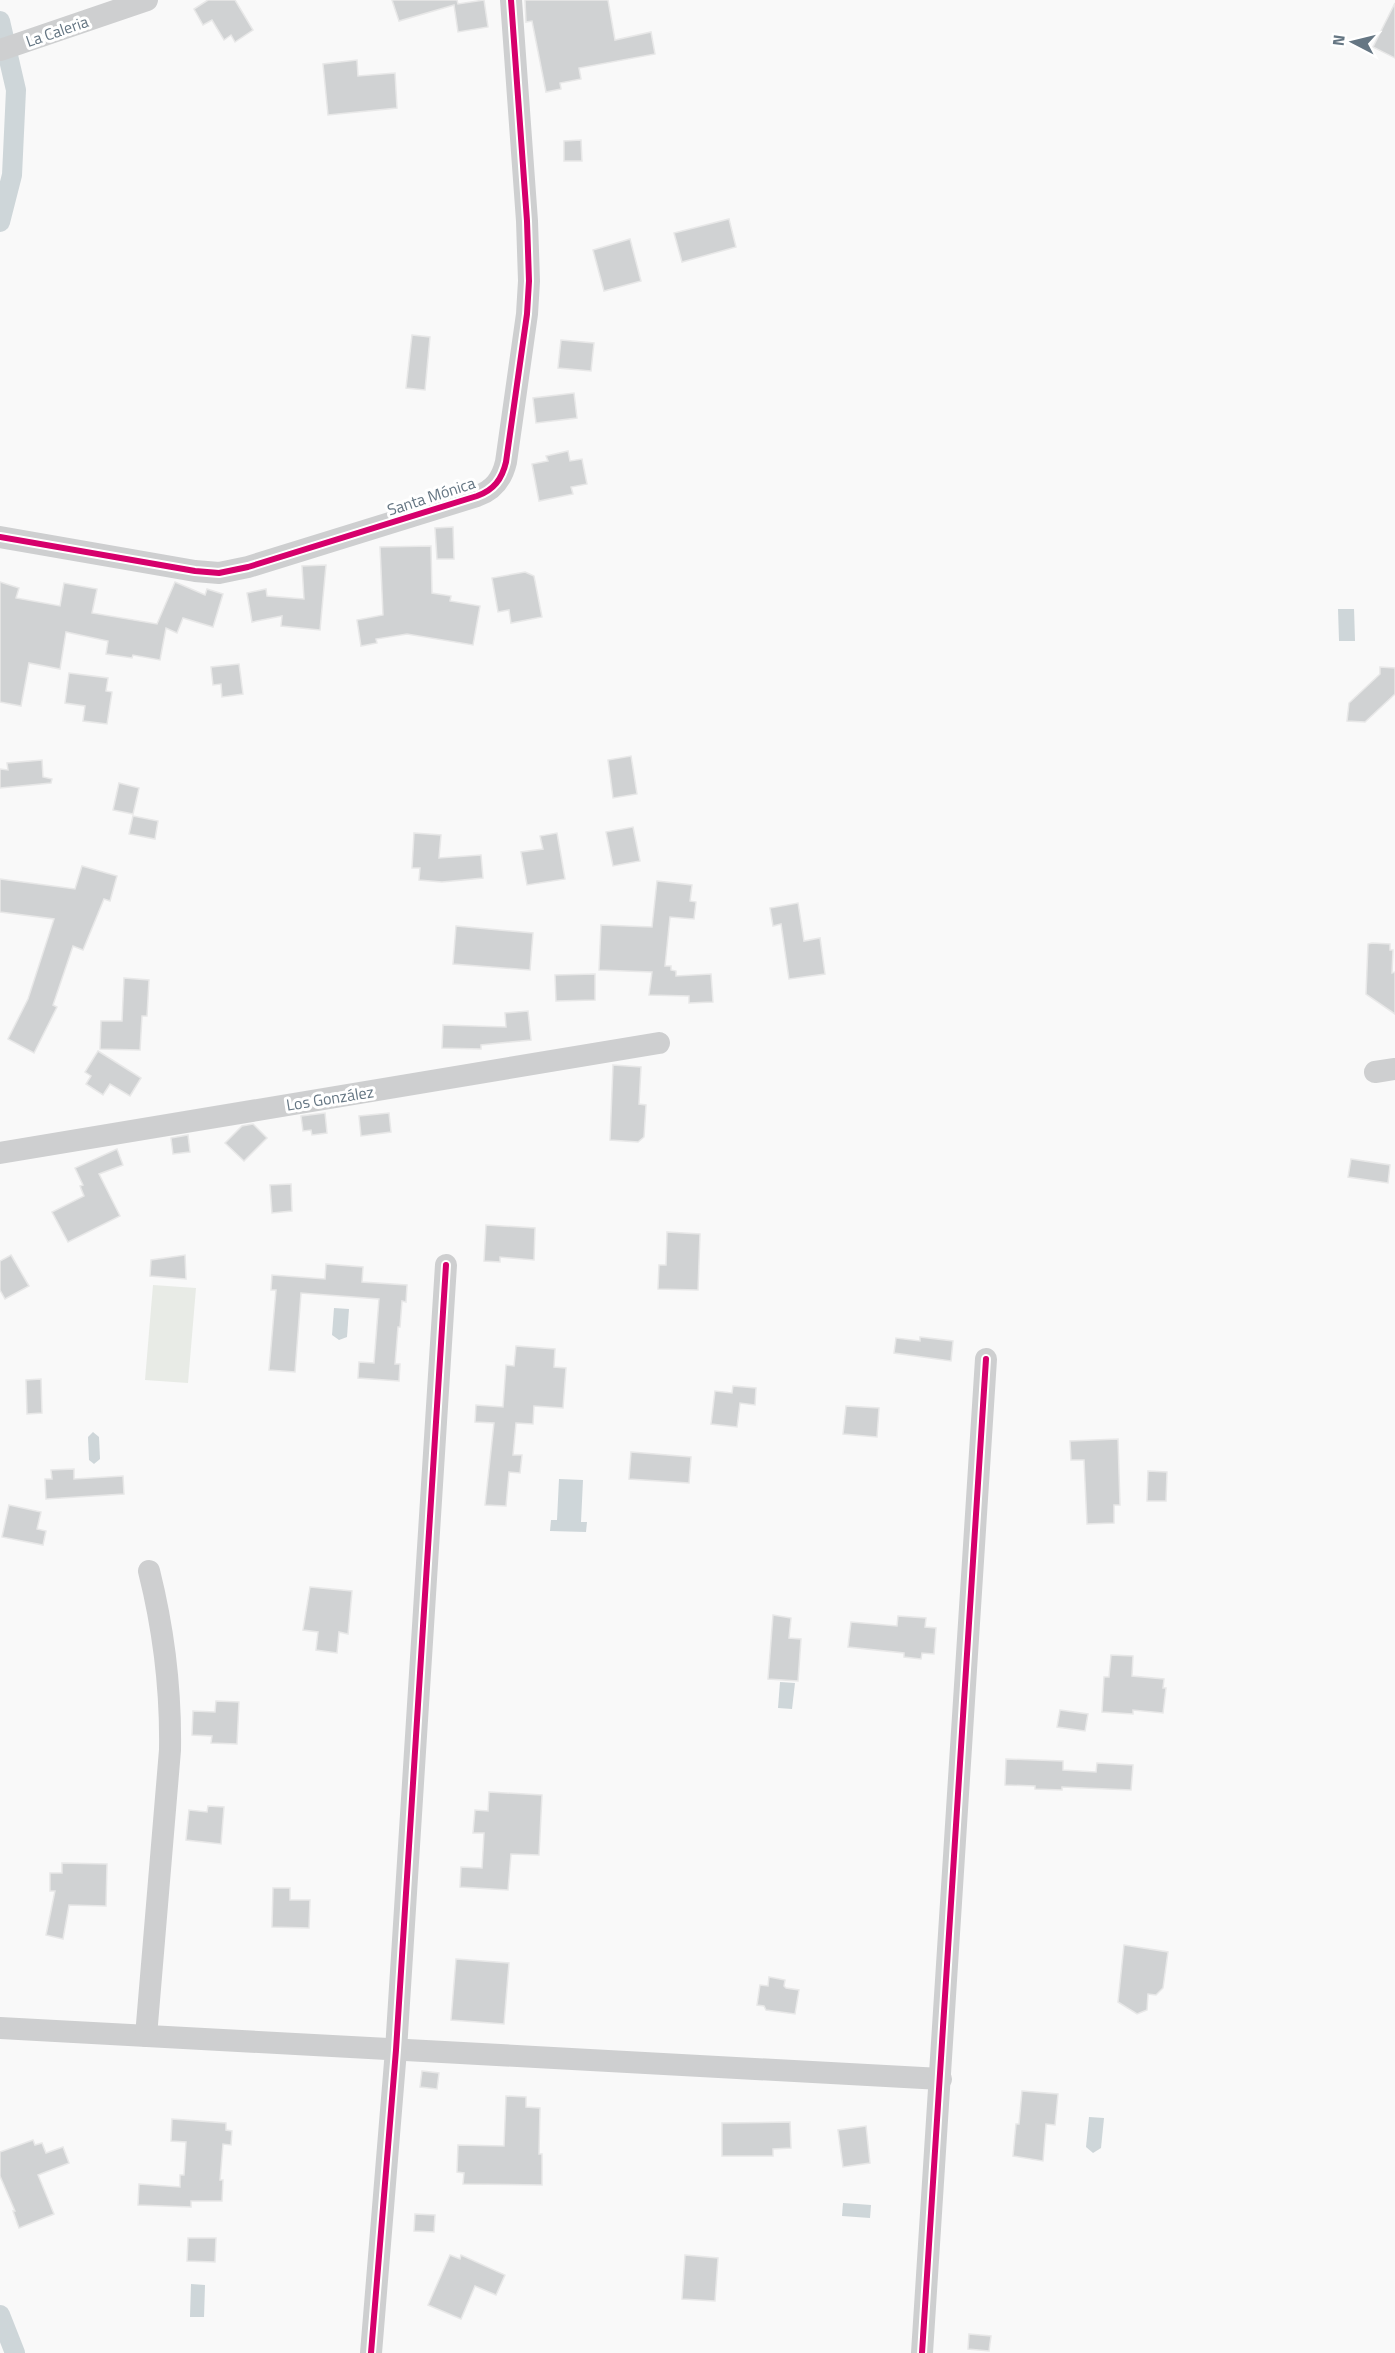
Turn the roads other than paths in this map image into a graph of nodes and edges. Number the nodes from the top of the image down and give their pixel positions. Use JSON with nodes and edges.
{"nodes":[{"id":1,"x":147,"y":0,"type":"edge"},
{"id":2,"x":511,"y":0,"type":"edge"},
{"id":3,"x":9,"y":47,"type":"edge"},
{"id":4,"x":0,"y":537,"type":"edge"},
{"id":5,"x":659,"y":1043,"type":"dead end"},
{"id":6,"x":0,"y":1153,"type":"edge"},
{"id":7,"x":446,"y":1265,"type":"dead end"},
{"id":8,"x":986,"y":1359,"type":"dead end"},
{"id":9,"x":149,"y":1571,"type":"dead end"},
{"id":10,"x":0,"y":2028,"type":"edge"},
{"id":11,"x":146,"y":2036,"type":"junction"},
{"id":12,"x":396,"y":2050,"type":"junction"},
{"id":13,"x":941,"y":2079,"type":"junction"},
{"id":14,"x":371,"y":2353,"type":"edge"},
{"id":15,"x":922,"y":2353,"type":"edge"}],
"edges":[{"from":1,"to":3,"type":"street","name":"La Caleria"},
{"from":2,"to":4,"type":"street","name":"Santa Mónica"},
{"from":5,"to":6,"type":"street","name":"Los González"},
{"from":7,"to":12,"type":"street"},
{"from":8,"to":13,"type":"street"},
{"from":9,"to":11,"type":"street"},
{"from":10,"to":11,"type":"street"},
{"from":11,"to":12,"type":"street"},
{"from":12,"to":13,"type":"street"},
{"from":12,"to":14,"type":"street"},
{"from":13,"to":15,"type":"street"}]}
